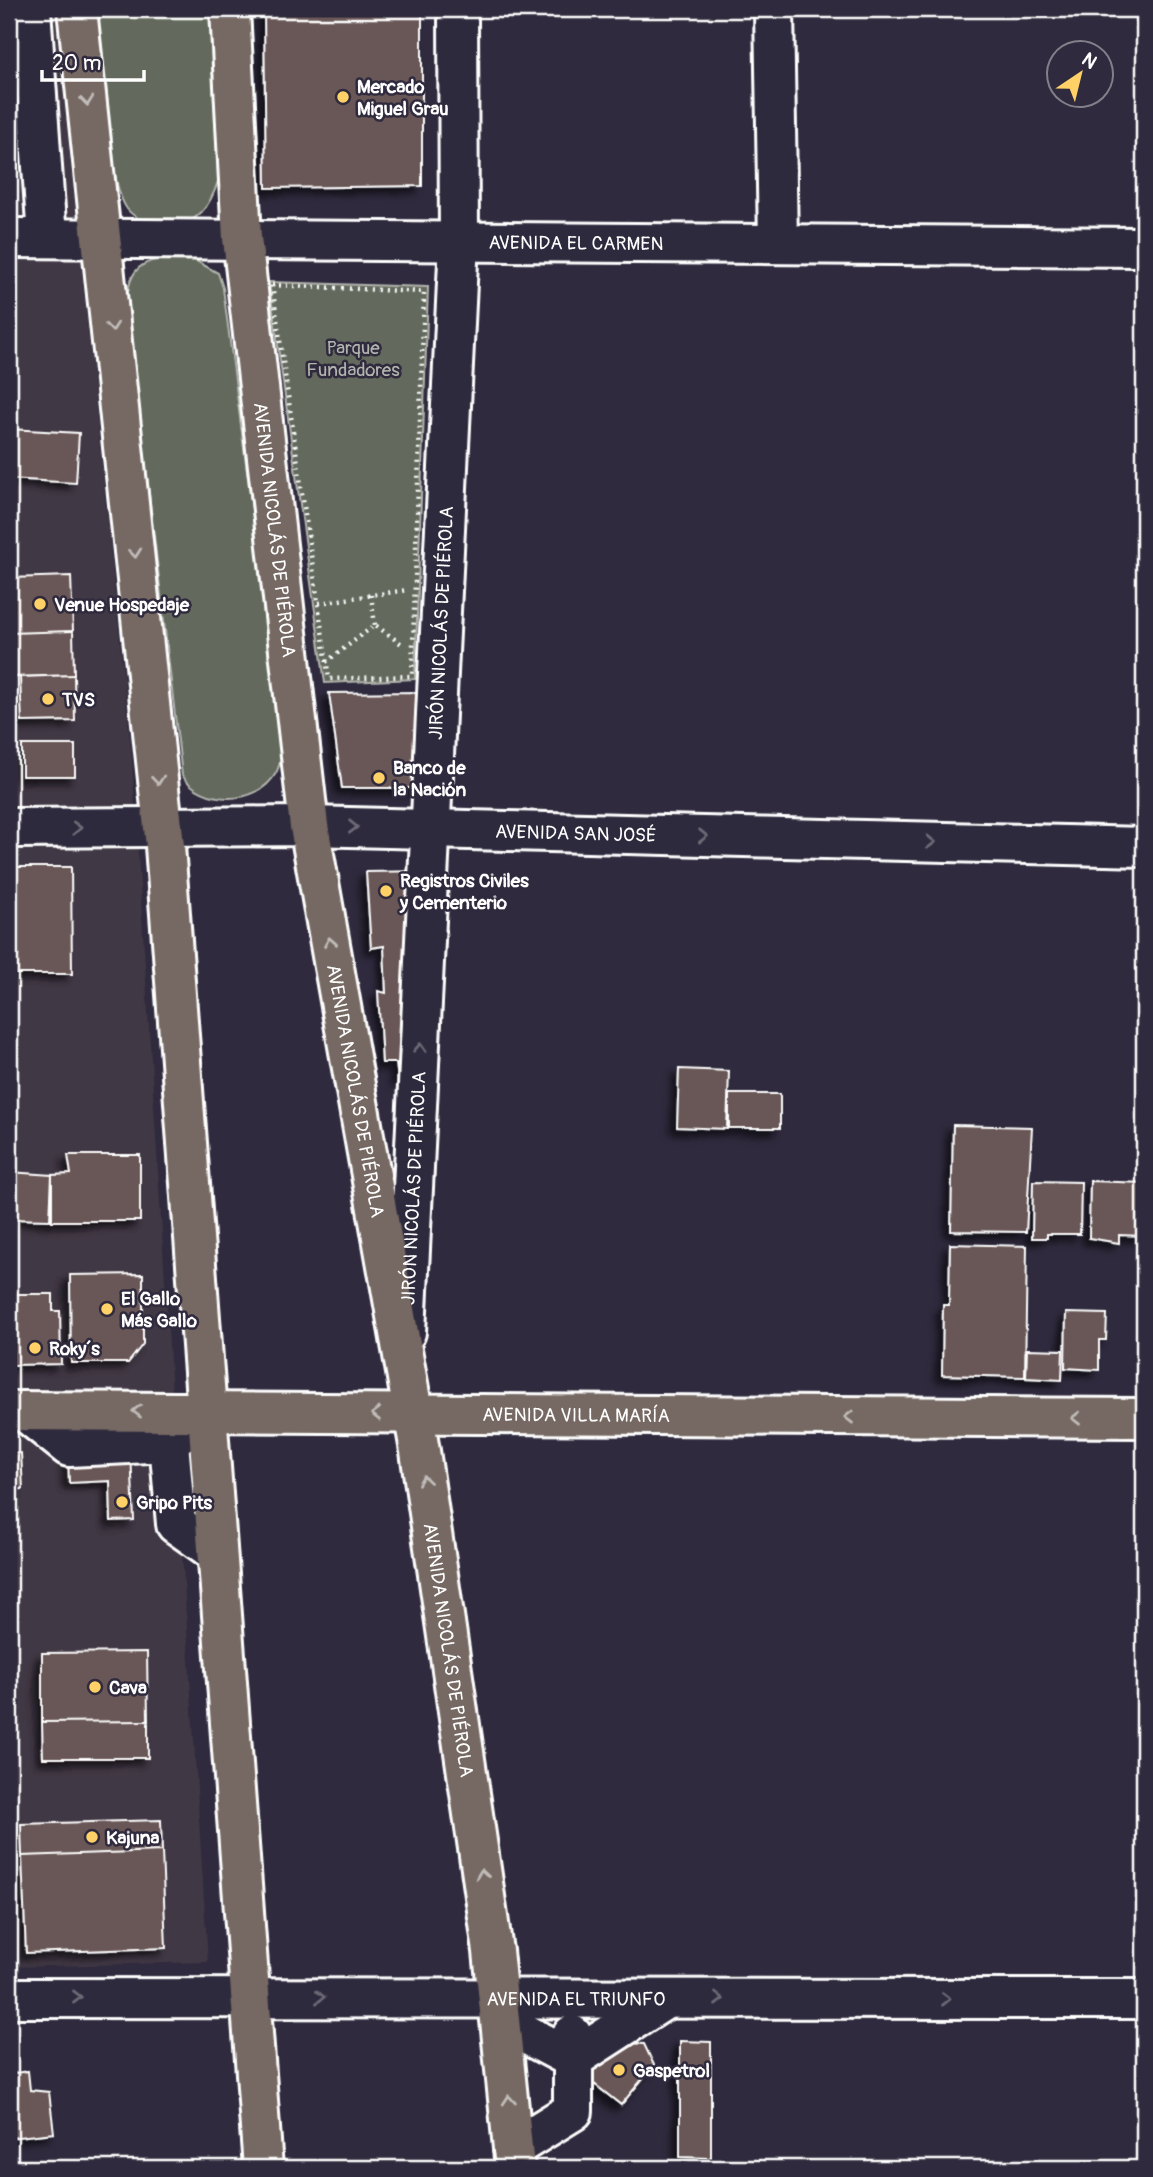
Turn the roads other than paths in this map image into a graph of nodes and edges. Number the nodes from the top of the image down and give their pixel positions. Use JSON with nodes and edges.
{"nodes":[{"id":1,"x":31,"y":9,"type":"edge"},
{"id":2,"x":77,"y":9,"type":"edge"},
{"id":3,"x":230,"y":9,"type":"edge"},
{"id":4,"x":458,"y":9,"type":"edge"},
{"id":5,"x":774,"y":9,"type":"edge"},
{"id":6,"x":9,"y":238,"type":"edge"},
{"id":7,"x":47,"y":238,"type":"junction"},
{"id":8,"x":102,"y":238,"type":"junction"},
{"id":9,"x":242,"y":238,"type":"junction"},
{"id":10,"x":459,"y":241,"type":"junction"},
{"id":11,"x":778,"y":244,"type":"junction"},
{"id":12,"x":1144,"y":247,"type":"edge"},
{"id":13,"x":309,"y":826,"type":"junction"},
{"id":14,"x":163,"y":827,"type":"junction"},
{"id":15,"x":9,"y":828,"type":"edge"},
{"id":16,"x":431,"y":829,"type":"junction"},
{"id":17,"x":1144,"y":847,"type":"edge"},
{"id":18,"x":405,"y":1361,"type":"junction"},
{"id":19,"x":16,"y":1411,"type":"edge"},
{"id":20,"x":205,"y":1412,"type":"junction"},
{"id":21,"x":414,"y":1415,"type":"junction"},
{"id":22,"x":1144,"y":1418,"type":"edge"},
{"id":23,"x":169,"y":1442,"type":"junction"},
{"id":24,"x":216,"y":1553,"type":"junction"},
{"id":25,"x":252,"y":1997,"type":"junction"},
{"id":26,"x":9,"y":1998,"type":"edge"},
{"id":27,"x":666,"y":1999,"type":"junction"},
{"id":28,"x":1144,"y":1999,"type":"edge"},
{"id":29,"x":569,"y":2000,"type":"junction"},
{"id":30,"x":500,"y":2010,"type":"junction"},
{"id":31,"x":573,"y":2059,"type":"junction"},
{"id":32,"x":514,"y":2158,"type":"edge"},
{"id":33,"x":263,"y":2168,"type":"edge"}],
"edges":[{"from":1,"to":7,"type":"street"},
{"from":2,"to":8,"type":"main road","one_way":true},
{"from":3,"to":9,"type":"main road","name":"AVENIDA NICOLÁS DE PIÉROLA"},
{"from":4,"to":10,"type":"street","name":"JIRÓN NICOLÁS DE PIÉROLA"},
{"from":5,"to":11,"type":"street"},
{"from":6,"to":7,"type":"street","name":"AVENIDA EL CARMEN"},
{"from":7,"to":8,"type":"street","name":"AVENIDA EL CARMEN"},
{"from":8,"to":9,"type":"street","name":"AVENIDA EL CARMEN"},
{"from":8,"to":14,"type":"main road","one_way":true},
{"from":9,"to":10,"type":"street","name":"AVENIDA EL CARMEN"},
{"from":9,"to":13,"type":"main road","name":"AVENIDA NICOLÁS DE PIÉROLA"},
{"from":10,"to":11,"type":"street","name":"AVENIDA EL CARMEN"},
{"from":10,"to":16,"type":"street","name":"JIRÓN NICOLÁS DE PIÉROLA"},
{"from":11,"to":12,"type":"street","name":"AVENIDA EL CARMEN"},
{"from":13,"to":14,"type":"street","name":"AVENIDA SAN JOSÉ"},
{"from":13,"to":16,"type":"street","name":"AVENIDA SAN JOSÉ","one_way":true},
{"from":18,"to":13,"type":"main road","name":"AVENIDA NICOLÁS DE PIÉROLA","one_way":true},
{"from":15,"to":14,"type":"street","name":"AVENIDA SAN JOSÉ","one_way":true},
{"from":14,"to":20,"type":"main road"},
{"from":16,"to":17,"type":"street","name":"AVENIDA SAN JOSÉ","one_way":true},
{"from":18,"to":16,"type":"street","name":"JIRÓN NICOLÁS DE PIÉROLA","one_way":true},
{"from":18,"to":21,"type":"main road","name":"AVENIDA NICOLÁS DE PIÉROLA"},
{"from":20,"to":19,"type":"main road","name":"AVENIDA VILLA MARÍA","one_way":true},
{"from":19,"to":23,"type":"street"},
{"from":21,"to":20,"type":"main road","name":"AVENIDA VILLA MARÍA","one_way":true},
{"from":20,"to":23,"type":"street"},
{"from":20,"to":24,"type":"main road"},
{"from":22,"to":21,"type":"main road","name":"AVENIDA VILLA MARÍA","one_way":true},
{"from":30,"to":21,"type":"main road","name":"AVENIDA NICOLÁS DE PIÉROLA","one_way":true},
{"from":23,"to":24,"type":"street"},
{"from":24,"to":25,"type":"main road"},
{"from":26,"to":25,"type":"street","name":"AVENIDA EL TRIUNFO","one_way":true},
{"from":25,"to":30,"type":"street","name":"AVENIDA EL TRIUNFO","one_way":true},
{"from":25,"to":33,"type":"main road"},
{"from":27,"to":28,"type":"street","name":"AVENIDA EL TRIUNFO","one_way":true},
{"from":27,"to":29,"type":"street","name":"AVENIDA EL TRIUNFO"},
{"from":27,"to":31,"type":"street"},
{"from":29,"to":30,"type":"street","name":"AVENIDA EL TRIUNFO"},
{"from":29,"to":31,"type":"street"},
{"from":30,"to":31,"type":"street"},
{"from":32,"to":30,"type":"main road","name":"AVENIDA NICOLÁS DE PIÉROLA","one_way":true},
{"from":31,"to":32,"type":"street"}]}
